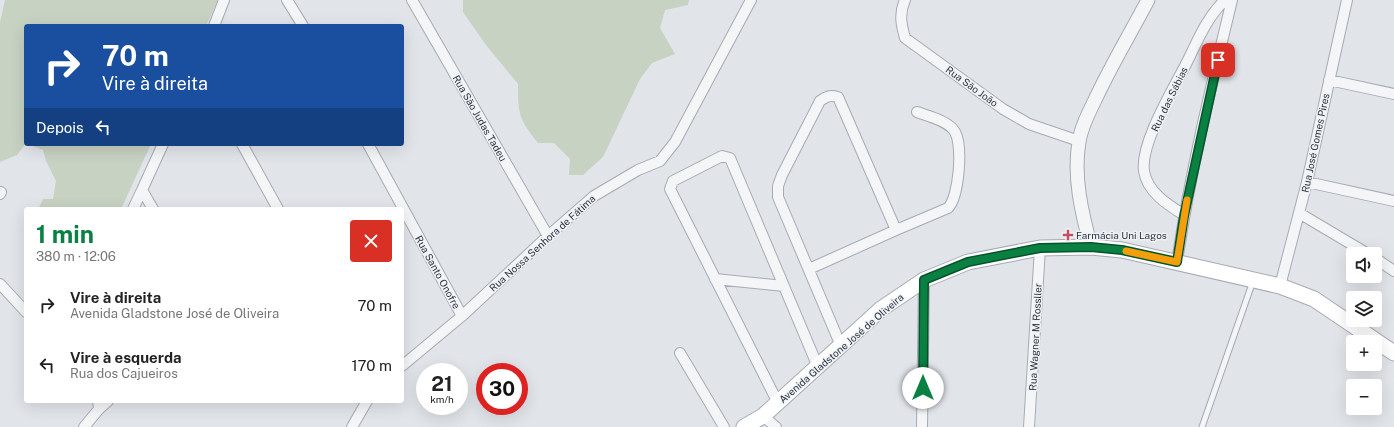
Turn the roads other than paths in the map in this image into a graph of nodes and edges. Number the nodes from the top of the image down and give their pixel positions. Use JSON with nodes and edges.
{"nodes":[{"id":1,"x":224,"y":0,"type":"edge"},
{"id":2,"x":288,"y":0,"type":"edge"},
{"id":3,"x":412,"y":0,"type":"edge"},
{"id":4,"x":751,"y":0,"type":"edge"},
{"id":5,"x":905,"y":0,"type":"edge"},
{"id":6,"x":1148,"y":0,"type":"edge"},
{"id":7,"x":1224,"y":0,"type":"edge"},
{"id":8,"x":1232,"y":0,"type":"edge"},
{"id":9,"x":1347,"y":0,"type":"edge"},
{"id":10,"x":215,"y":24,"type":"edge"},
{"id":11,"x":301,"y":24,"type":"edge"},
{"id":12,"x":1329,"y":80,"type":"junction"},
{"id":13,"x":1394,"y":94,"type":"edge"},
{"id":14,"x":917,"y":112,"type":"dead end"},
{"id":15,"x":1079,"y":141,"type":"junction"},
{"id":16,"x":162,"y":146,"type":"edge"},
{"id":17,"x":243,"y":146,"type":"edge"},
{"id":18,"x":369,"y":146,"type":"edge"},
{"id":19,"x":1307,"y":182,"type":"junction"},
{"id":20,"x":142,"y":190,"type":"junction"},
{"id":21,"x":1394,"y":201,"type":"edge"},
{"id":22,"x":134,"y":207,"type":"edge"},
{"id":23,"x":152,"y":207,"type":"edge"},
{"id":24,"x":277,"y":207,"type":"edge"},
{"id":25,"x":402,"y":207,"type":"edge"},
{"id":26,"x":404,"y":210,"type":"edge"},
{"id":27,"x":1299,"y":213,"type":"junction"},
{"id":28,"x":1184,"y":216,"type":"junction"},
{"id":29,"x":896,"y":230,"type":"junction"},
{"id":30,"x":548,"y":236,"type":"junction"},
{"id":31,"x":1091,"y":247,"type":"junction"},
{"id":32,"x":1356,"y":247,"type":"edge"},
{"id":33,"x":1040,"y":248,"type":"junction"},
{"id":34,"x":1177,"y":262,"type":"junction"},
{"id":35,"x":1382,"y":263,"type":"edge"},
{"id":36,"x":809,"y":269,"type":"junction"},
{"id":37,"x":1394,"y":271,"type":"edge"},
{"id":38,"x":715,"y":279,"type":"junction"},
{"id":39,"x":1254,"y":279,"type":"junction"},
{"id":40,"x":924,"y":280,"type":"junction"},
{"id":41,"x":0,"y":284,"type":"edge"},
{"id":42,"x":784,"y":286,"type":"junction"},
{"id":43,"x":1280,"y":286,"type":"junction"},
{"id":44,"x":24,"y":310,"type":"edge"},
{"id":45,"x":462,"y":316,"type":"junction"},
{"id":46,"x":841,"y":346,"type":"junction"},
{"id":47,"x":680,"y":353,"type":"dead end"},
{"id":48,"x":1394,"y":353,"type":"edge"},
{"id":49,"x":404,"y":364,"type":"edge"},
{"id":50,"x":818,"y":367,"type":"junction"},
{"id":51,"x":366,"y":403,"type":"edge"},
{"id":52,"x":778,"y":403,"type":"junction"},
{"id":53,"x":99,"y":405,"type":"edge"},
{"id":54,"x":763,"y":416,"type":"junction"},
{"id":55,"x":84,"y":427,"type":"edge"},
{"id":56,"x":352,"y":427,"type":"edge"},
{"id":57,"x":724,"y":427,"type":"edge"},
{"id":58,"x":744,"y":427,"type":"edge"},
{"id":59,"x":776,"y":427,"type":"edge"},
{"id":60,"x":922,"y":427,"type":"edge"},
{"id":61,"x":1030,"y":427,"type":"edge"},
{"id":62,"x":1202,"y":427,"type":"edge"}],
"edges":[{"from":1,"to":10,"type":"street"},
{"from":2,"to":11,"type":"street"},
{"from":3,"to":30,"type":"street","name":"Rua São Judas Tadeu"},
{"from":4,"to":30,"type":"street","name":"Rua Nossa Senhora de Fátima"},
{"from":5,"to":15,"type":"street","name":"Rua São João"},
{"from":6,"to":15,"type":"street"},
{"from":7,"to":28,"type":"street","name":"Rua das Sábias"},
{"from":8,"to":28,"type":"street"},
{"from":9,"to":12,"type":"street","name":"Rua José Gomes Pires"},
{"from":12,"to":13,"type":"street"},
{"from":12,"to":19,"type":"street","name":"Rua José Gomes Pires"},
{"from":14,"to":29,"type":"street"},
{"from":15,"to":31,"type":"street"},
{"from":16,"to":20,"type":"street"},
{"from":17,"to":24,"type":"street"},
{"from":18,"to":25,"type":"street","name":"Rua Santo Onofre"},
{"from":19,"to":21,"type":"street"},
{"from":19,"to":27,"type":"street","name":"Rua José Gomes Pires"},
{"from":20,"to":22,"type":"street"},
{"from":20,"to":23,"type":"street"},
{"from":26,"to":45,"type":"street","name":"Rua Santo Onofre"},
{"from":27,"to":32,"type":"street"},
{"from":27,"to":43,"type":"street","name":"Rua José Gomes Pires"},
{"from":28,"to":34,"type":"street"},
{"from":29,"to":36,"type":"street"},
{"from":29,"to":36,"type":"street"},
{"from":30,"to":45,"type":"street","name":"Rua Nossa Senhora de Fátima"},
{"from":31,"to":33,"type":"main road","name":"Avenida Gladstone José de Oliveira"},
{"from":31,"to":34,"type":"main road","name":"Avenida Gladstone José de Oliveira"},
{"from":33,"to":40,"type":"main road","name":"Avenida Gladstone José de Oliveira"},
{"from":33,"to":61,"type":"street","name":"Rua Wagner M Rossller"},
{"from":34,"to":39,"type":"main road","name":"Avenida Gladstone José de Oliveira"},
{"from":35,"to":37,"type":"street"},
{"from":36,"to":46,"type":"street"},
{"from":38,"to":42,"type":"street"},
{"from":38,"to":42,"type":"street"},
{"from":38,"to":52,"type":"street"},
{"from":39,"to":43,"type":"main road","name":"Avenida Gladstone José de Oliveira"},
{"from":39,"to":62,"type":"lane"},
{"from":40,"to":46,"type":"main road","name":"Avenida Gladstone José de Oliveira"},
{"from":40,"to":60,"type":"street"},
{"from":41,"to":44,"type":"street"},
{"from":42,"to":50,"type":"street"},
{"from":43,"to":48,"type":"main road","name":"Avenida Gladstone José de Oliveira"},
{"from":45,"to":49,"type":"street","name":"Rua Nossa Senhora de Fátima"},
{"from":46,"to":50,"type":"main road","name":"Avenida Gladstone José de Oliveira"},
{"from":47,"to":57,"type":"street"},
{"from":50,"to":52,"type":"main road","name":"Avenida Gladstone José de Oliveira"},
{"from":51,"to":56,"type":"street"},
{"from":52,"to":54,"type":"main road","name":"Avenida Gladstone José de Oliveira"},
{"from":53,"to":55,"type":"street"},
{"from":54,"to":58,"type":"main road","name":"Avenida Gladstone José de Oliveira"},
{"from":54,"to":59,"type":"street"}]}
